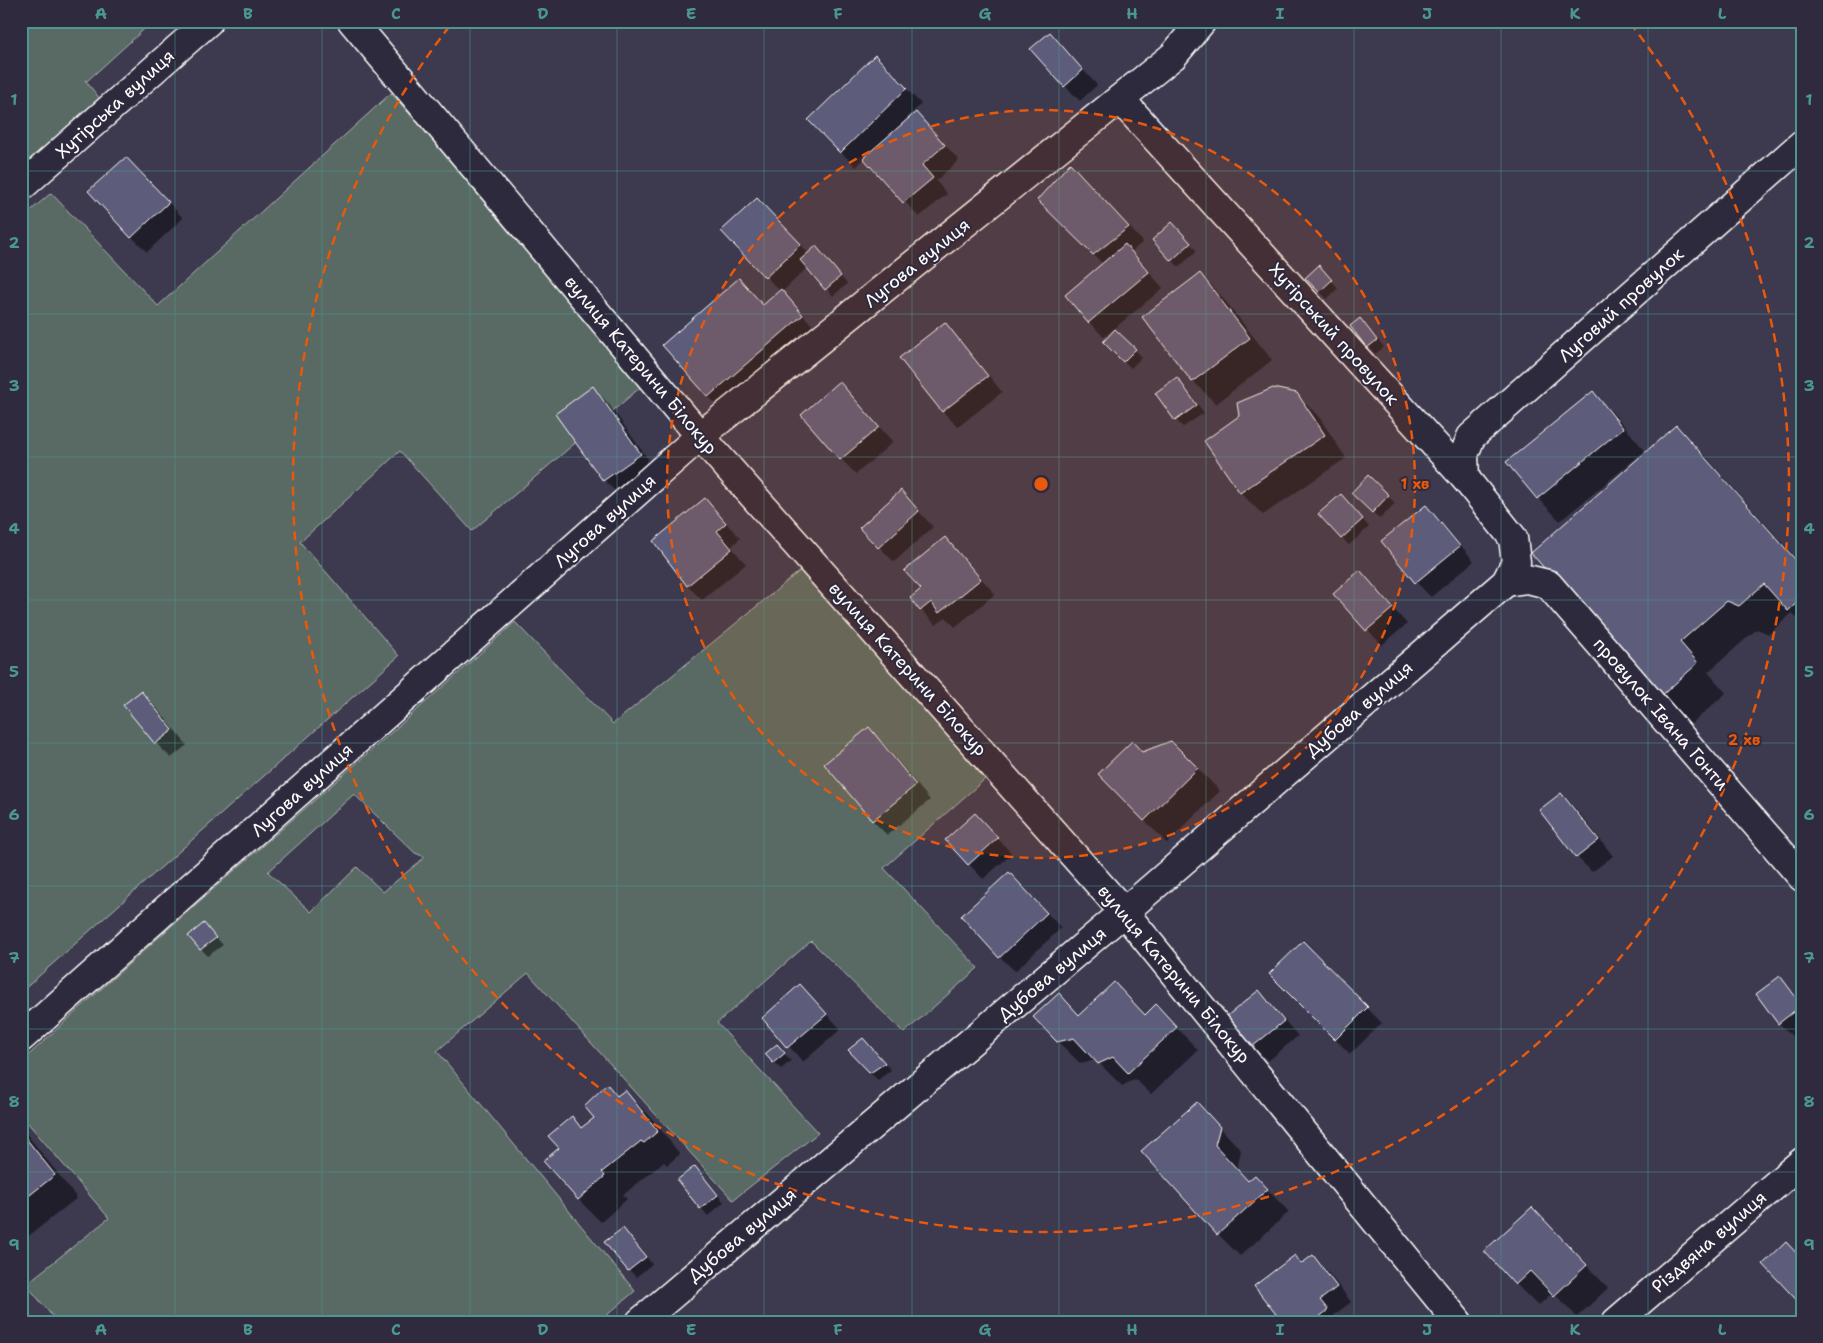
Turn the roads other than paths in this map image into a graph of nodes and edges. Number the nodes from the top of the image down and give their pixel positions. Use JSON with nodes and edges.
{"nodes":[{"id":1,"x":209,"y":21,"type":"edge"},
{"id":2,"x":352,"y":21,"type":"edge"},
{"id":3,"x":1202,"y":21,"type":"edge"},
{"id":4,"x":1120,"y":99,"type":"junction"},
{"id":5,"x":1802,"y":144,"type":"edge"},
{"id":6,"x":21,"y":187,"type":"edge"},
{"id":7,"x":700,"y":436,"type":"junction"},
{"id":8,"x":1465,"y":478,"type":"junction"},
{"id":9,"x":1506,"y":582,"type":"junction"},
{"id":10,"x":1802,"y":877,"type":"edge"},
{"id":11,"x":1124,"y":912,"type":"junction"},
{"id":12,"x":21,"y":1038,"type":"edge"},
{"id":13,"x":1802,"y":1162,"type":"edge"},
{"id":14,"x":640,"y":1322,"type":"edge"},
{"id":15,"x":1458,"y":1322,"type":"edge"},
{"id":16,"x":1616,"y":1322,"type":"edge"}],
"edges":[{"from":1,"to":6,"type":"street","name":"Хутірська вулиця"},
{"from":2,"to":7,"type":"street","name":"вулиця Катерини Білокур"},
{"from":3,"to":4,"type":"street","name":"Лугова вулиця"},
{"from":4,"to":7,"type":"street","name":"Лугова вулиця"},
{"from":4,"to":8,"type":"street","name":"Хутірський провулок"},
{"from":5,"to":8,"type":"street","name":"Луговий провулок"},
{"from":7,"to":11,"type":"street","name":"вулиця Катерини Білокур"},
{"from":7,"to":12,"type":"street","name":"Лугова вулиця"},
{"from":8,"to":9,"type":"street","name":"Хутірський провулок"},
{"from":9,"to":10,"type":"street","name":"провулок Івана Гонти"},
{"from":9,"to":11,"type":"street","name":"Дубова вулиця"},
{"from":11,"to":14,"type":"street","name":"Дубова вулиця"},
{"from":11,"to":15,"type":"street","name":"вулиця Катерини Білокур"},
{"from":13,"to":16,"type":"street","name":"Різдвяна вулиця"}]}
